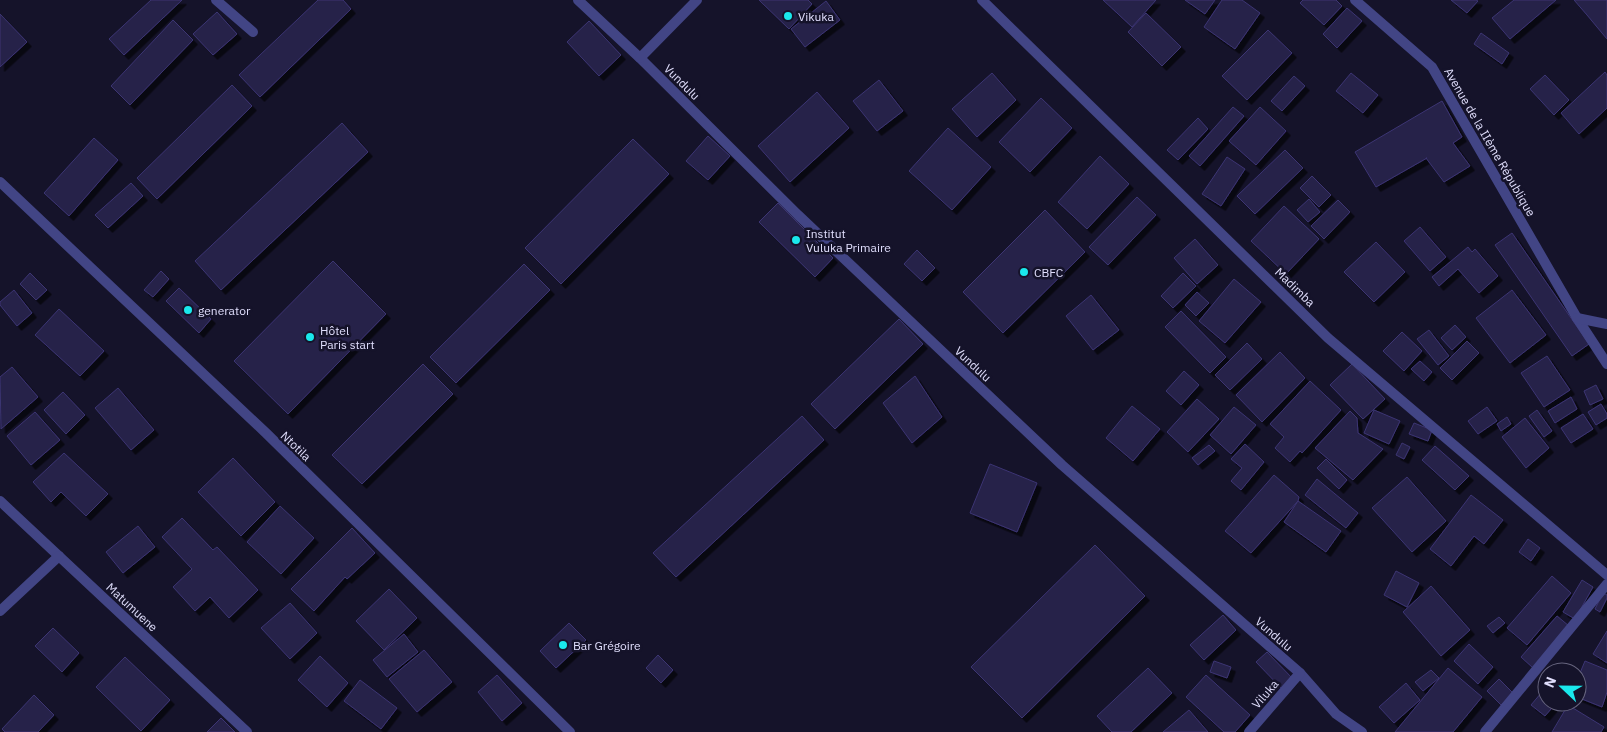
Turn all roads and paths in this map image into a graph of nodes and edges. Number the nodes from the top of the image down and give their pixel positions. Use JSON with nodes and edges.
{"nodes":[{"id":1,"x":216,"y":0,"type":"edge"},
{"id":2,"x":578,"y":0,"type":"edge"},
{"id":3,"x":697,"y":0,"type":"edge"},
{"id":4,"x":982,"y":0,"type":"edge"},
{"id":5,"x":1355,"y":0,"type":"edge"},
{"id":6,"x":253,"y":32,"type":"dead end"},
{"id":7,"x":640,"y":58,"type":"junction"},
{"id":8,"x":0,"y":182,"type":"edge"},
{"id":9,"x":1577,"y":318,"type":"junction"},
{"id":10,"x":1607,"y":324,"type":"edge"},
{"id":11,"x":1607,"y":364,"type":"edge"},
{"id":12,"x":0,"y":501,"type":"edge"},
{"id":13,"x":59,"y":556,"type":"junction"},
{"id":14,"x":1607,"y":575,"type":"edge"},
{"id":15,"x":1607,"y":584,"type":"edge"},
{"id":16,"x":0,"y":611,"type":"edge"},
{"id":17,"x":1300,"y":673,"type":"junction"},
{"id":18,"x":247,"y":732,"type":"edge"},
{"id":19,"x":570,"y":732,"type":"edge"},
{"id":20,"x":1248,"y":732,"type":"edge"},
{"id":21,"x":1362,"y":732,"type":"edge"},
{"id":22,"x":1484,"y":732,"type":"edge"}],
"edges":[{"from":1,"to":6,"type":"street"},
{"from":2,"to":7,"type":"street","name":"Vundulu"},
{"from":3,"to":7,"type":"street"},
{"from":4,"to":14,"type":"street","name":"Madimba"},
{"from":5,"to":9,"type":"street","name":"Avenue de la IIème République"},
{"from":7,"to":17,"type":"street","name":"Vundulu"},
{"from":8,"to":19,"type":"street","name":"Ntotila"},
{"from":9,"to":10,"type":"street"},
{"from":9,"to":11,"type":"street","name":"Avenue de la IIème République"},
{"from":12,"to":13,"type":"street","name":"Matumuene"},
{"from":13,"to":16,"type":"street"},
{"from":13,"to":18,"type":"street","name":"Matumuene"},
{"from":15,"to":22,"type":"street"},
{"from":17,"to":20,"type":"street","name":"Viluka"},
{"from":17,"to":21,"type":"street","name":"Vundulu"}]}
